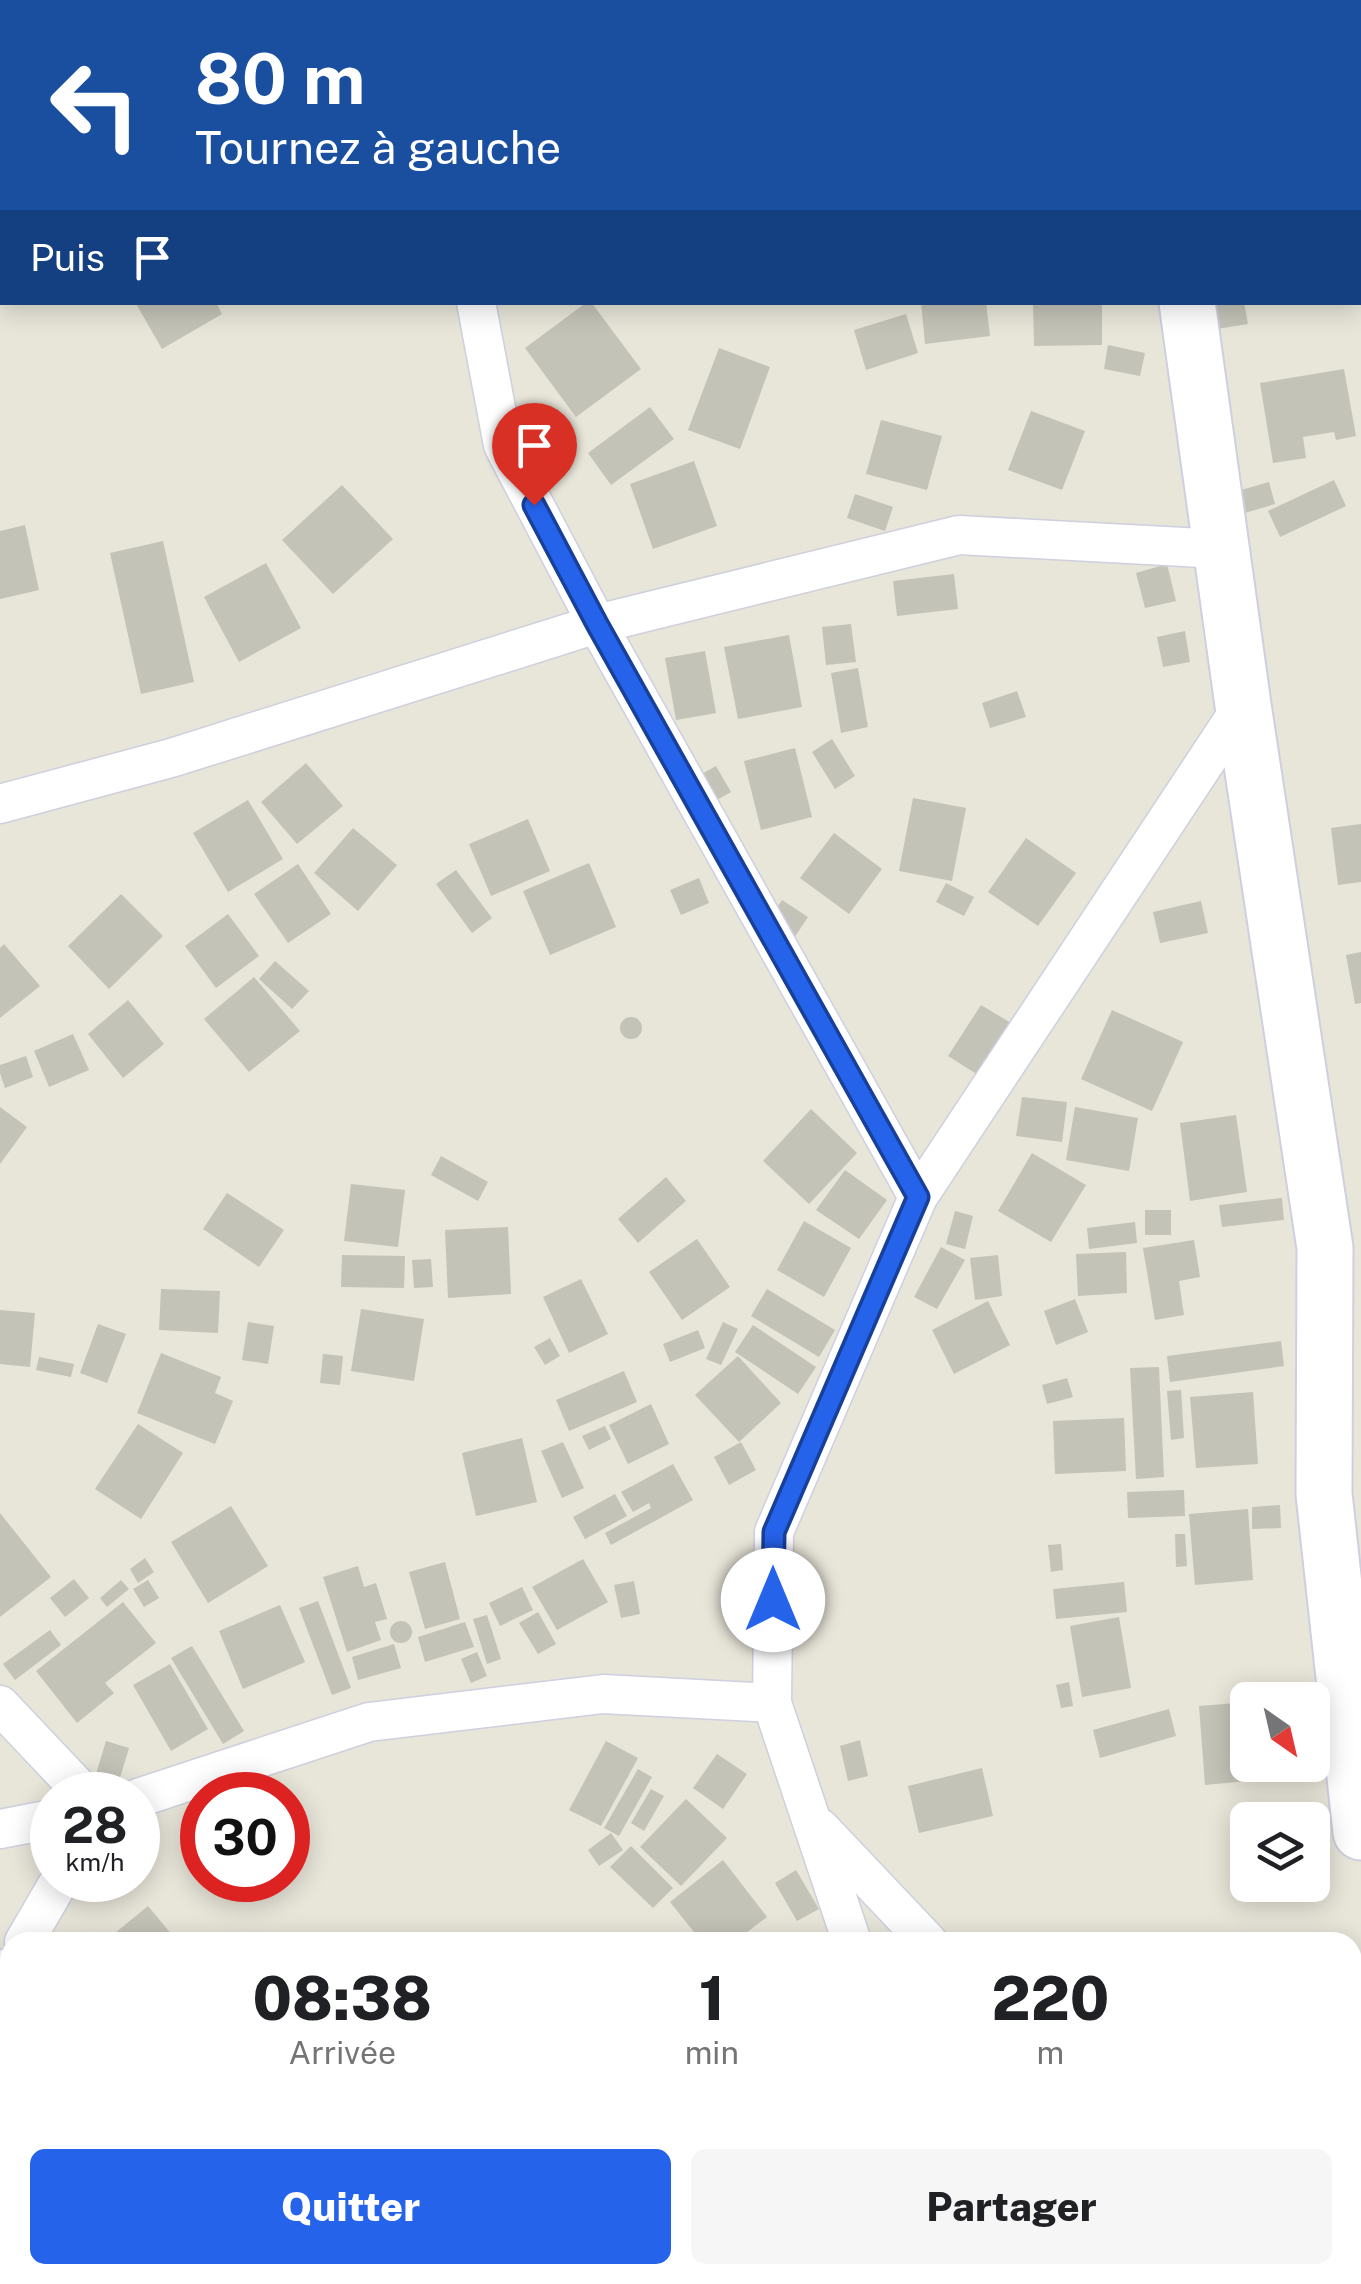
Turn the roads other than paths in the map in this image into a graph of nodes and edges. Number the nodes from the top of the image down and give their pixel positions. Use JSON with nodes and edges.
{"nodes":[{"id":1,"x":477,"y":305,"type":"edge"},
{"id":2,"x":1187,"y":305,"type":"edge"},
{"id":3,"x":1222,"y":549,"type":"junction"},
{"id":4,"x":597,"y":624,"type":"junction"},
{"id":5,"x":1244,"y":705,"type":"junction"},
{"id":6,"x":0,"y":804,"type":"edge"},
{"id":7,"x":918,"y":1197,"type":"junction"},
{"id":8,"x":1343,"y":1244,"type":"edge"},
{"id":9,"x":772,"y":1703,"type":"junction"},
{"id":10,"x":0,"y":1705,"type":"edge"},
{"id":11,"x":63,"y":1772,"type":"edge"},
{"id":12,"x":160,"y":1791,"type":"edge"},
{"id":13,"x":812,"y":1819,"type":"junction"},
{"id":14,"x":30,"y":1824,"type":"edge"},
{"id":15,"x":0,"y":1830,"type":"edge"},
{"id":16,"x":1361,"y":1832,"type":"edge"},
{"id":17,"x":47,"y":1902,"type":"edge"},
{"id":18,"x":30,"y":1932,"type":"edge"},
{"id":19,"x":849,"y":1932,"type":"edge"},
{"id":20,"x":919,"y":1932,"type":"edge"}],
"edges":[{"from":1,"to":4,"type":"street"},
{"from":2,"to":3,"type":"street"},
{"from":3,"to":4,"type":"street"},
{"from":3,"to":5,"type":"street"},
{"from":4,"to":6,"type":"street"},
{"from":4,"to":7,"type":"street"},
{"from":5,"to":7,"type":"street"},
{"from":5,"to":8,"type":"street"},
{"from":7,"to":9,"type":"street"},
{"from":8,"to":16,"type":"street"},
{"from":9,"to":12,"type":"street"},
{"from":9,"to":13,"type":"street"},
{"from":10,"to":11,"type":"street"},
{"from":13,"to":19,"type":"street"},
{"from":13,"to":20,"type":"street"},
{"from":14,"to":15,"type":"street"},
{"from":17,"to":18,"type":"street"}]}
